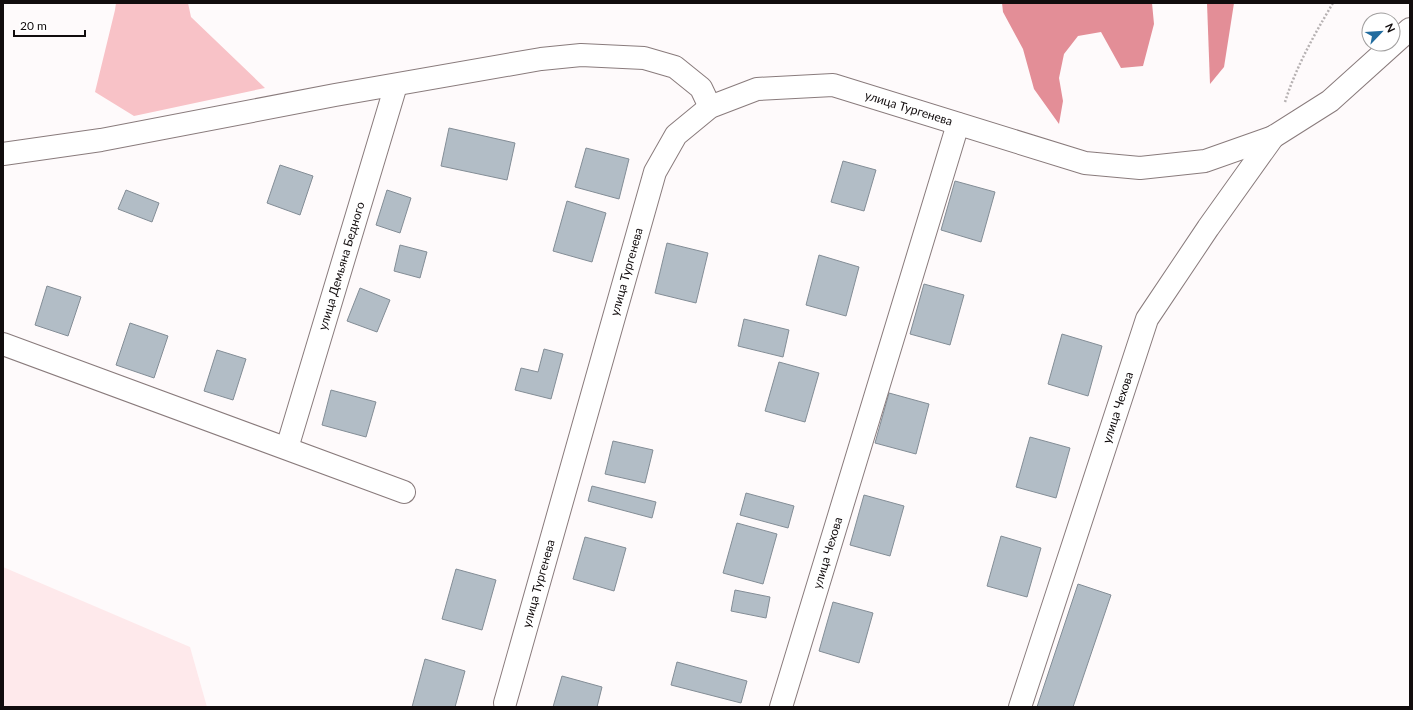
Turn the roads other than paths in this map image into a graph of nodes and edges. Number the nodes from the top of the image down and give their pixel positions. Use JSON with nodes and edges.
{"nodes":[{"id":1,"x":1410,"y":29,"type":"edge"},
{"id":2,"x":396,"y":85,"type":"junction"},
{"id":3,"x":710,"y":107,"type":"junction"},
{"id":4,"x":958,"y":124,"type":"junction"},
{"id":5,"x":1273,"y":137,"type":"junction"},
{"id":6,"x":3,"y":154,"type":"edge"},
{"id":7,"x":3,"y":344,"type":"edge"},
{"id":8,"x":287,"y":448,"type":"junction"},
{"id":9,"x":404,"y":492,"type":"dead end"},
{"id":10,"x":505,"y":703,"type":"dead end"},
{"id":11,"x":781,"y":707,"type":"edge"},
{"id":12,"x":1020,"y":707,"type":"edge"}],
"edges":[{"from":1,"to":5,"type":"street"},
{"from":2,"to":3,"type":"street"},
{"from":2,"to":6,"type":"street"},
{"from":2,"to":8,"type":"street","name":"улица Демьяна Бедного"},
{"from":3,"to":4,"type":"street","name":"улица Тургенева"},
{"from":3,"to":10,"type":"street","name":"улица Тургенева"},
{"from":4,"to":5,"type":"street","name":"улица Тургенева"},
{"from":4,"to":11,"type":"street","name":"улица Чехова"},
{"from":5,"to":12,"type":"street","name":"улица Чехова"},
{"from":7,"to":8,"type":"street"},
{"from":8,"to":9,"type":"street"}]}
